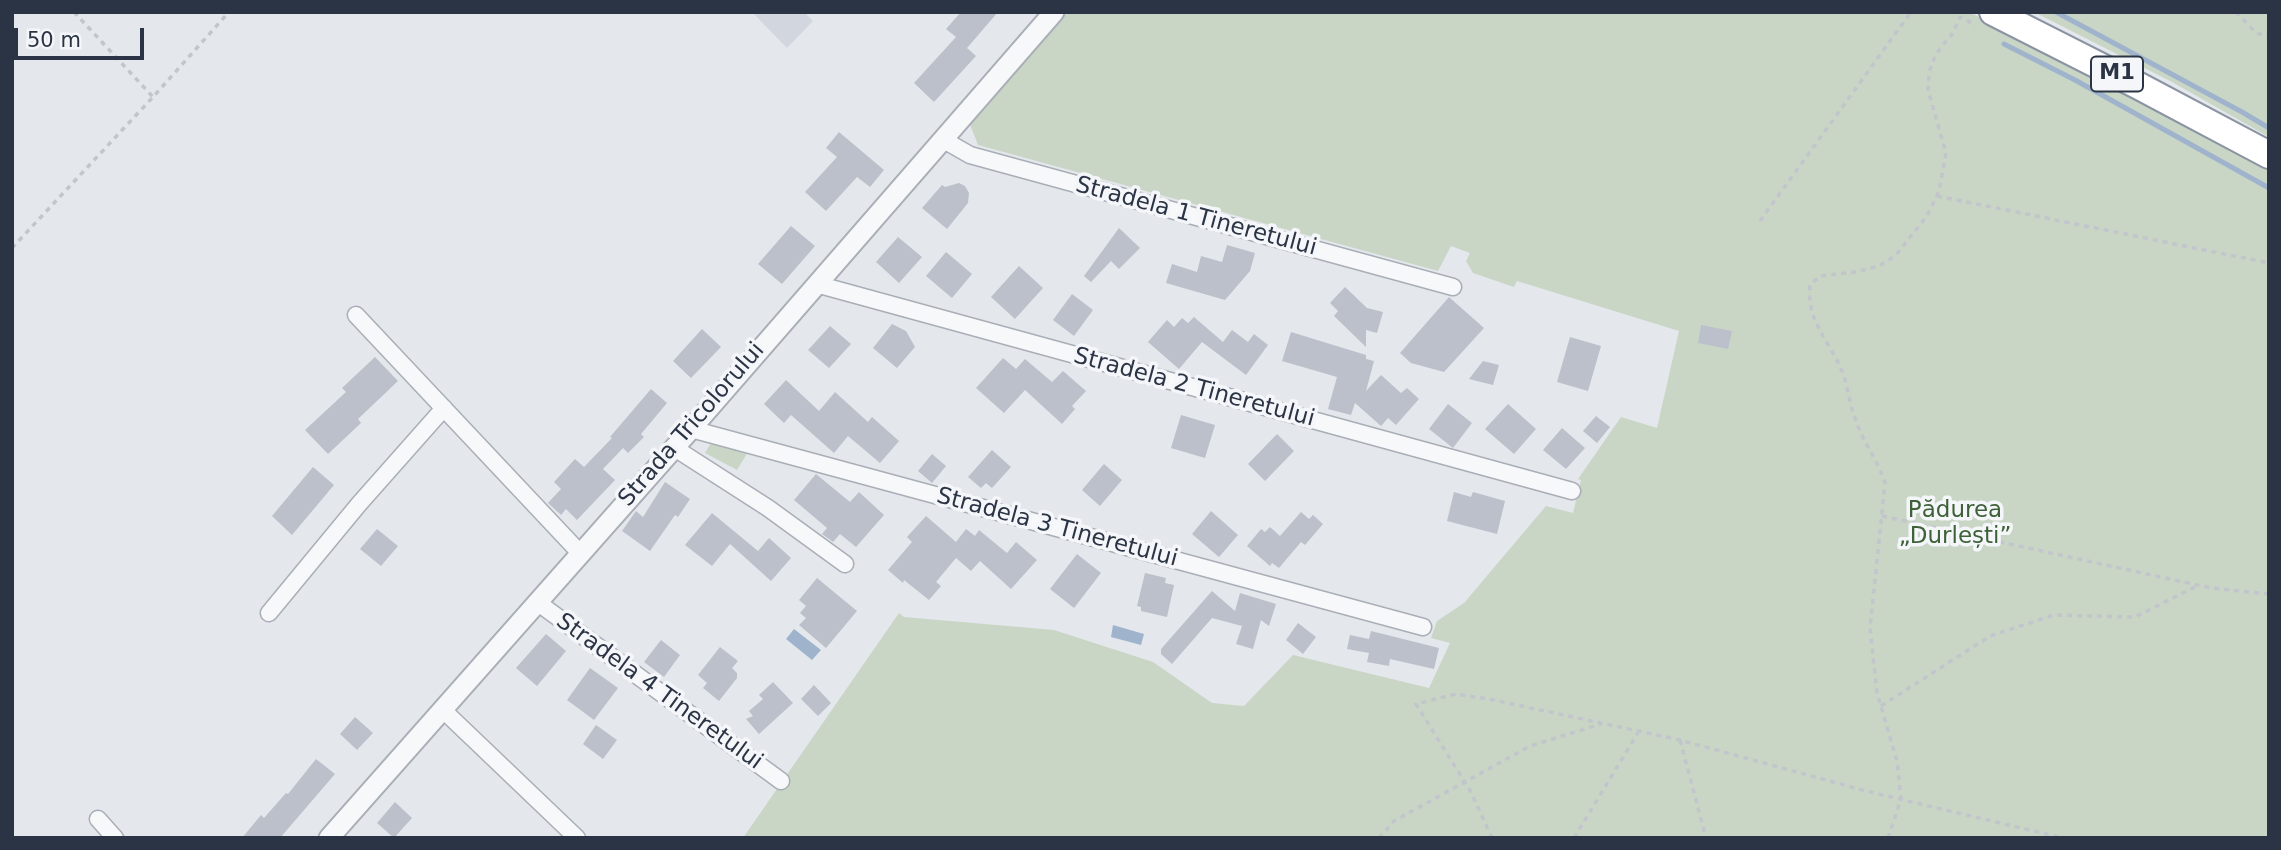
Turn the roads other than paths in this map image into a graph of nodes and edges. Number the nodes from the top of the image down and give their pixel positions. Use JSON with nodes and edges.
{"nodes":[{"id":1,"x":1054,"y":12,"type":"edge"},
{"id":2,"x":1993,"y":12,"type":"edge"},
{"id":3,"x":942,"y":139,"type":"junction"},
{"id":4,"x":2269,"y":155,"type":"edge"},
{"id":5,"x":816,"y":284,"type":"junction"},
{"id":6,"x":1453,"y":288,"type":"dead end"},
{"id":7,"x":356,"y":315,"type":"dead end"},
{"id":8,"x":444,"y":408,"type":"junction"},
{"id":9,"x":691,"y":429,"type":"junction"},
{"id":10,"x":673,"y":447,"type":"junction"},
{"id":11,"x":1572,"y":491,"type":"dead end"},
{"id":12,"x":580,"y":553,"type":"junction"},
{"id":13,"x":845,"y":564,"type":"dead end"},
{"id":14,"x":537,"y":602,"type":"junction"},
{"id":15,"x":269,"y":613,"type":"dead end"},
{"id":16,"x":1423,"y":627,"type":"dead end"},
{"id":17,"x":442,"y":709,"type":"junction"},
{"id":18,"x":781,"y":781,"type":"dead end"},
{"id":19,"x":97,"y":820,"type":"dead end"},
{"id":20,"x":115,"y":838,"type":"edge"},
{"id":21,"x":329,"y":838,"type":"edge"},
{"id":22,"x":578,"y":838,"type":"edge"}],
"edges":[{"from":1,"to":3,"type":"street","name":"Strada Tricolorului"},
{"from":2,"to":4,"type":"highway","number":"M1"},
{"from":3,"to":5,"type":"street","name":"Strada Tricolorului"},
{"from":3,"to":6,"type":"street","name":"Stradela 1 Tineretului"},
{"from":5,"to":9,"type":"street","name":"Strada Tricolorului"},
{"from":5,"to":11,"type":"street","name":"Stradela 2 Tineretului"},
{"from":7,"to":8,"type":"street"},
{"from":8,"to":12,"type":"street"},
{"from":8,"to":15,"type":"street"},
{"from":9,"to":10,"type":"street","name":"Strada Tricolorului"},
{"from":9,"to":16,"type":"street","name":"Stradela 3 Tineretului"},
{"from":10,"to":12,"type":"street","name":"Strada Tricolorului"},
{"from":10,"to":13,"type":"street"},
{"from":12,"to":14,"type":"street","name":"Strada Tricolorului"},
{"from":14,"to":17,"type":"street","name":"Strada Tricolorului"},
{"from":14,"to":18,"type":"street","name":"Stradela 4 Tineretului"},
{"from":17,"to":21,"type":"street","name":"Strada Tricolorului"},
{"from":17,"to":22,"type":"street"},
{"from":19,"to":20,"type":"street"}]}
